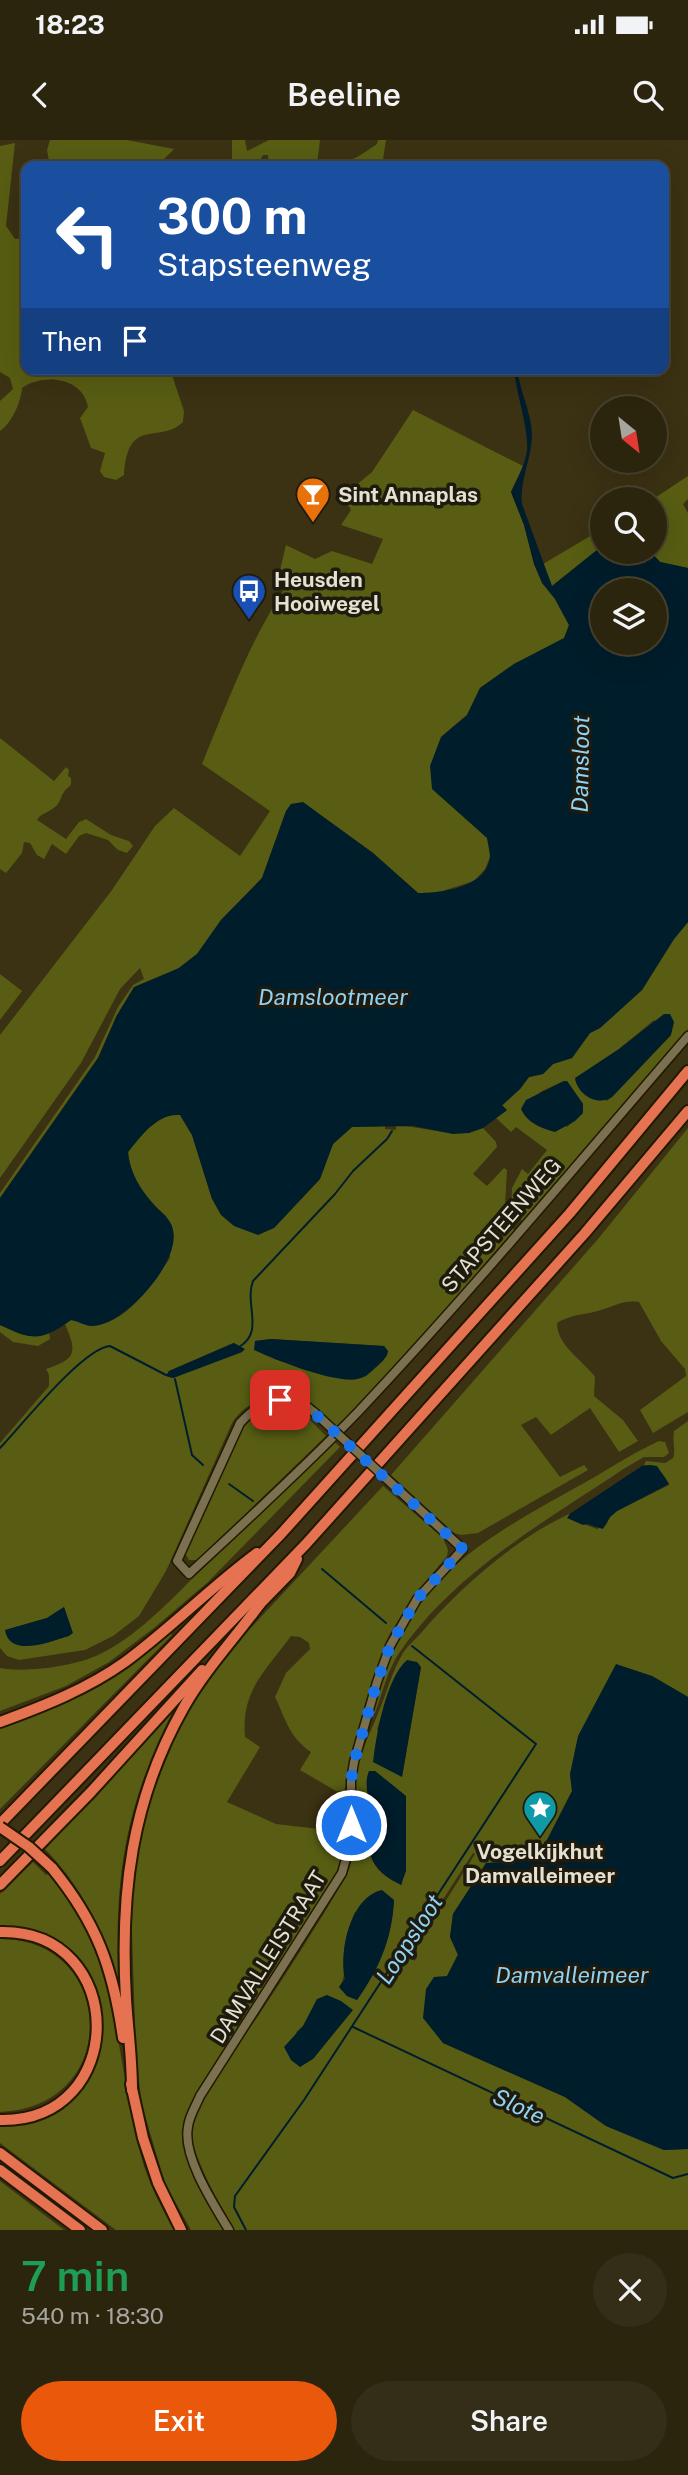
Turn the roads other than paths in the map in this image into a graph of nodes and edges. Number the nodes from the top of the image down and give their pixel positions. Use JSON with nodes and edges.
{"nodes":[{"id":1,"x":688,"y":1036,"type":"edge"},
{"id":2,"x":688,"y":1071,"type":"edge"},
{"id":3,"x":688,"y":1111,"type":"edge"},
{"id":4,"x":281,"y":1534,"type":"junction"},
{"id":5,"x":306,"y":1545,"type":"junction"},
{"id":6,"x":463,"y":1549,"type":"joint"},
{"id":7,"x":260,"y":1604,"type":"junction"},
{"id":8,"x":0,"y":1722,"type":"edge"},
{"id":9,"x":0,"y":1825,"type":"edge"},
{"id":10,"x":0,"y":1861,"type":"edge"},
{"id":11,"x":0,"y":1885,"type":"edge"},
{"id":12,"x":0,"y":1932,"type":"edge"},
{"id":13,"x":132,"y":2090,"type":"junction"},
{"id":14,"x":0,"y":2120,"type":"edge"},
{"id":15,"x":0,"y":2153,"type":"edge"},
{"id":16,"x":0,"y":2170,"type":"edge"},
{"id":17,"x":79,"y":2230,"type":"edge"},
{"id":18,"x":102,"y":2230,"type":"edge"},
{"id":19,"x":181,"y":2230,"type":"edge"},
{"id":20,"x":229,"y":2230,"type":"edge"}],
"edges":[{"from":1,"to":6,"type":"street","name":"STAPSTEENWEG","bridge":true},
{"from":2,"to":4,"type":"highway"},
{"from":3,"to":5,"type":"highway"},
{"from":4,"to":8,"type":"highway"},
{"from":4,"to":9,"type":"highway"},
{"from":5,"to":7,"type":"highway"},
{"from":5,"to":10,"type":"highway"},
{"from":6,"to":20,"type":"street","name":"DAMVALLEISTRAAT"},
{"from":7,"to":11,"type":"highway"},
{"from":7,"to":13,"type":"highway"},
{"from":9,"to":13,"type":"highway","bridge":true},
{"from":12,"to":14,"type":"highway"},
{"from":13,"to":19,"type":"highway"},
{"from":15,"to":18,"type":"highway"},
{"from":16,"to":17,"type":"highway"}]}
